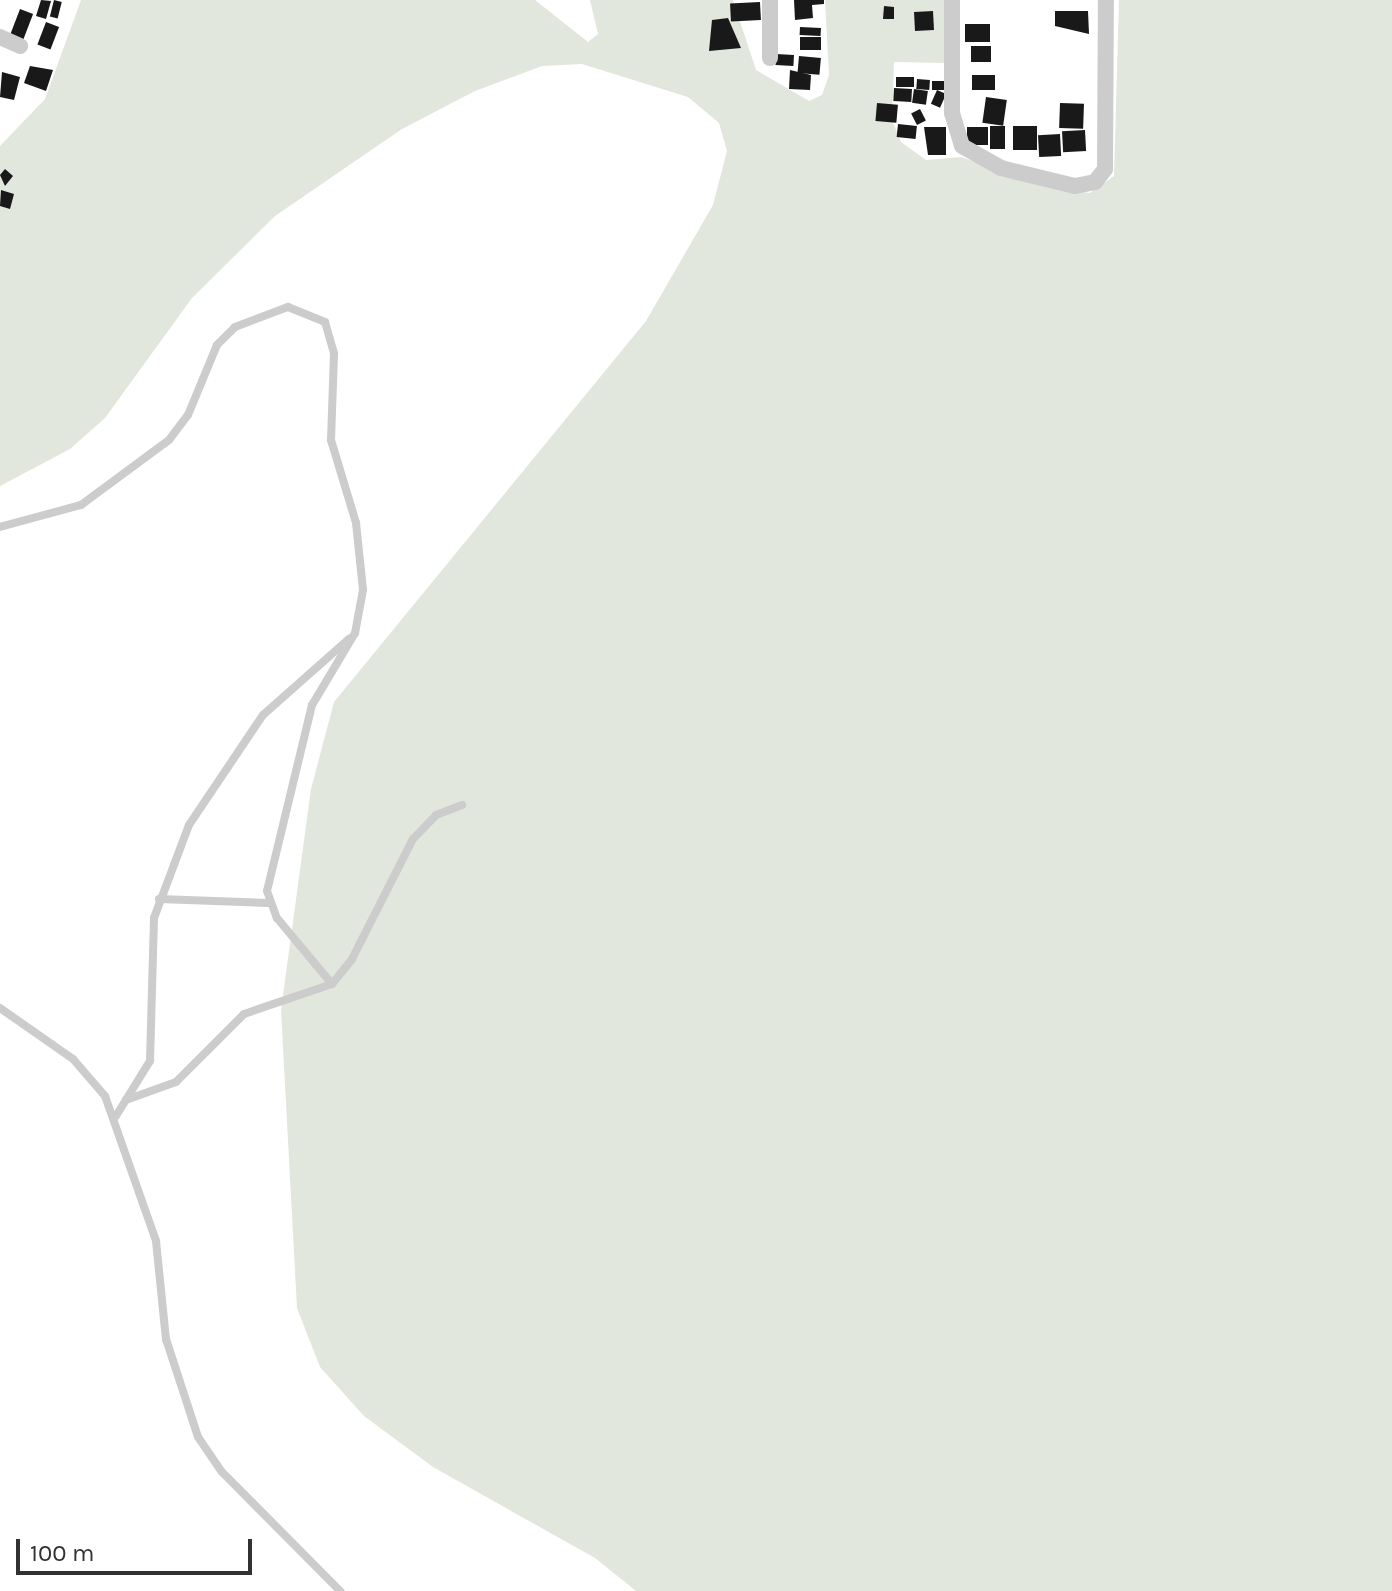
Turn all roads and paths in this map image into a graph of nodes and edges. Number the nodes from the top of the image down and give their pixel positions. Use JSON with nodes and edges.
{"nodes":[{"id":1,"x":770,"y":0,"type":"edge"},
{"id":2,"x":952,"y":0,"type":"edge"},
{"id":3,"x":1106,"y":0,"type":"edge"},
{"id":4,"x":0,"y":37,"type":"edge"},
{"id":5,"x":20,"y":46,"type":"dead end"},
{"id":6,"x":770,"y":58,"type":"dead end"},
{"id":7,"x":0,"y":527,"type":"edge"},
{"id":8,"x":355,"y":633,"type":"junction"},
{"id":9,"x":462,"y":805,"type":"dead end"},
{"id":10,"x":159,"y":899,"type":"junction"},
{"id":11,"x":269,"y":903,"type":"junction"},
{"id":12,"x":332,"y":984,"type":"junction"},
{"id":13,"x":0,"y":1008,"type":"edge"},
{"id":14,"x":126,"y":1100,"type":"junction"},
{"id":15,"x":116,"y":1116,"type":"junction"},
{"id":16,"x":340,"y":1591,"type":"edge"}],
"edges":[{"from":1,"to":6,"type":"street"},
{"from":2,"to":3,"type":"street"},
{"from":4,"to":5,"type":"street"},
{"from":7,"to":8,"type":"lane"},
{"from":8,"to":10,"type":"lane"},
{"from":8,"to":11,"type":"lane"},
{"from":9,"to":12,"type":"lane"},
{"from":10,"to":11,"type":"lane"},
{"from":10,"to":14,"type":"lane"},
{"from":11,"to":12,"type":"lane"},
{"from":12,"to":14,"type":"lane"},
{"from":13,"to":15,"type":"lane"},
{"from":14,"to":15,"type":"lane"},
{"from":15,"to":16,"type":"lane"}]}
